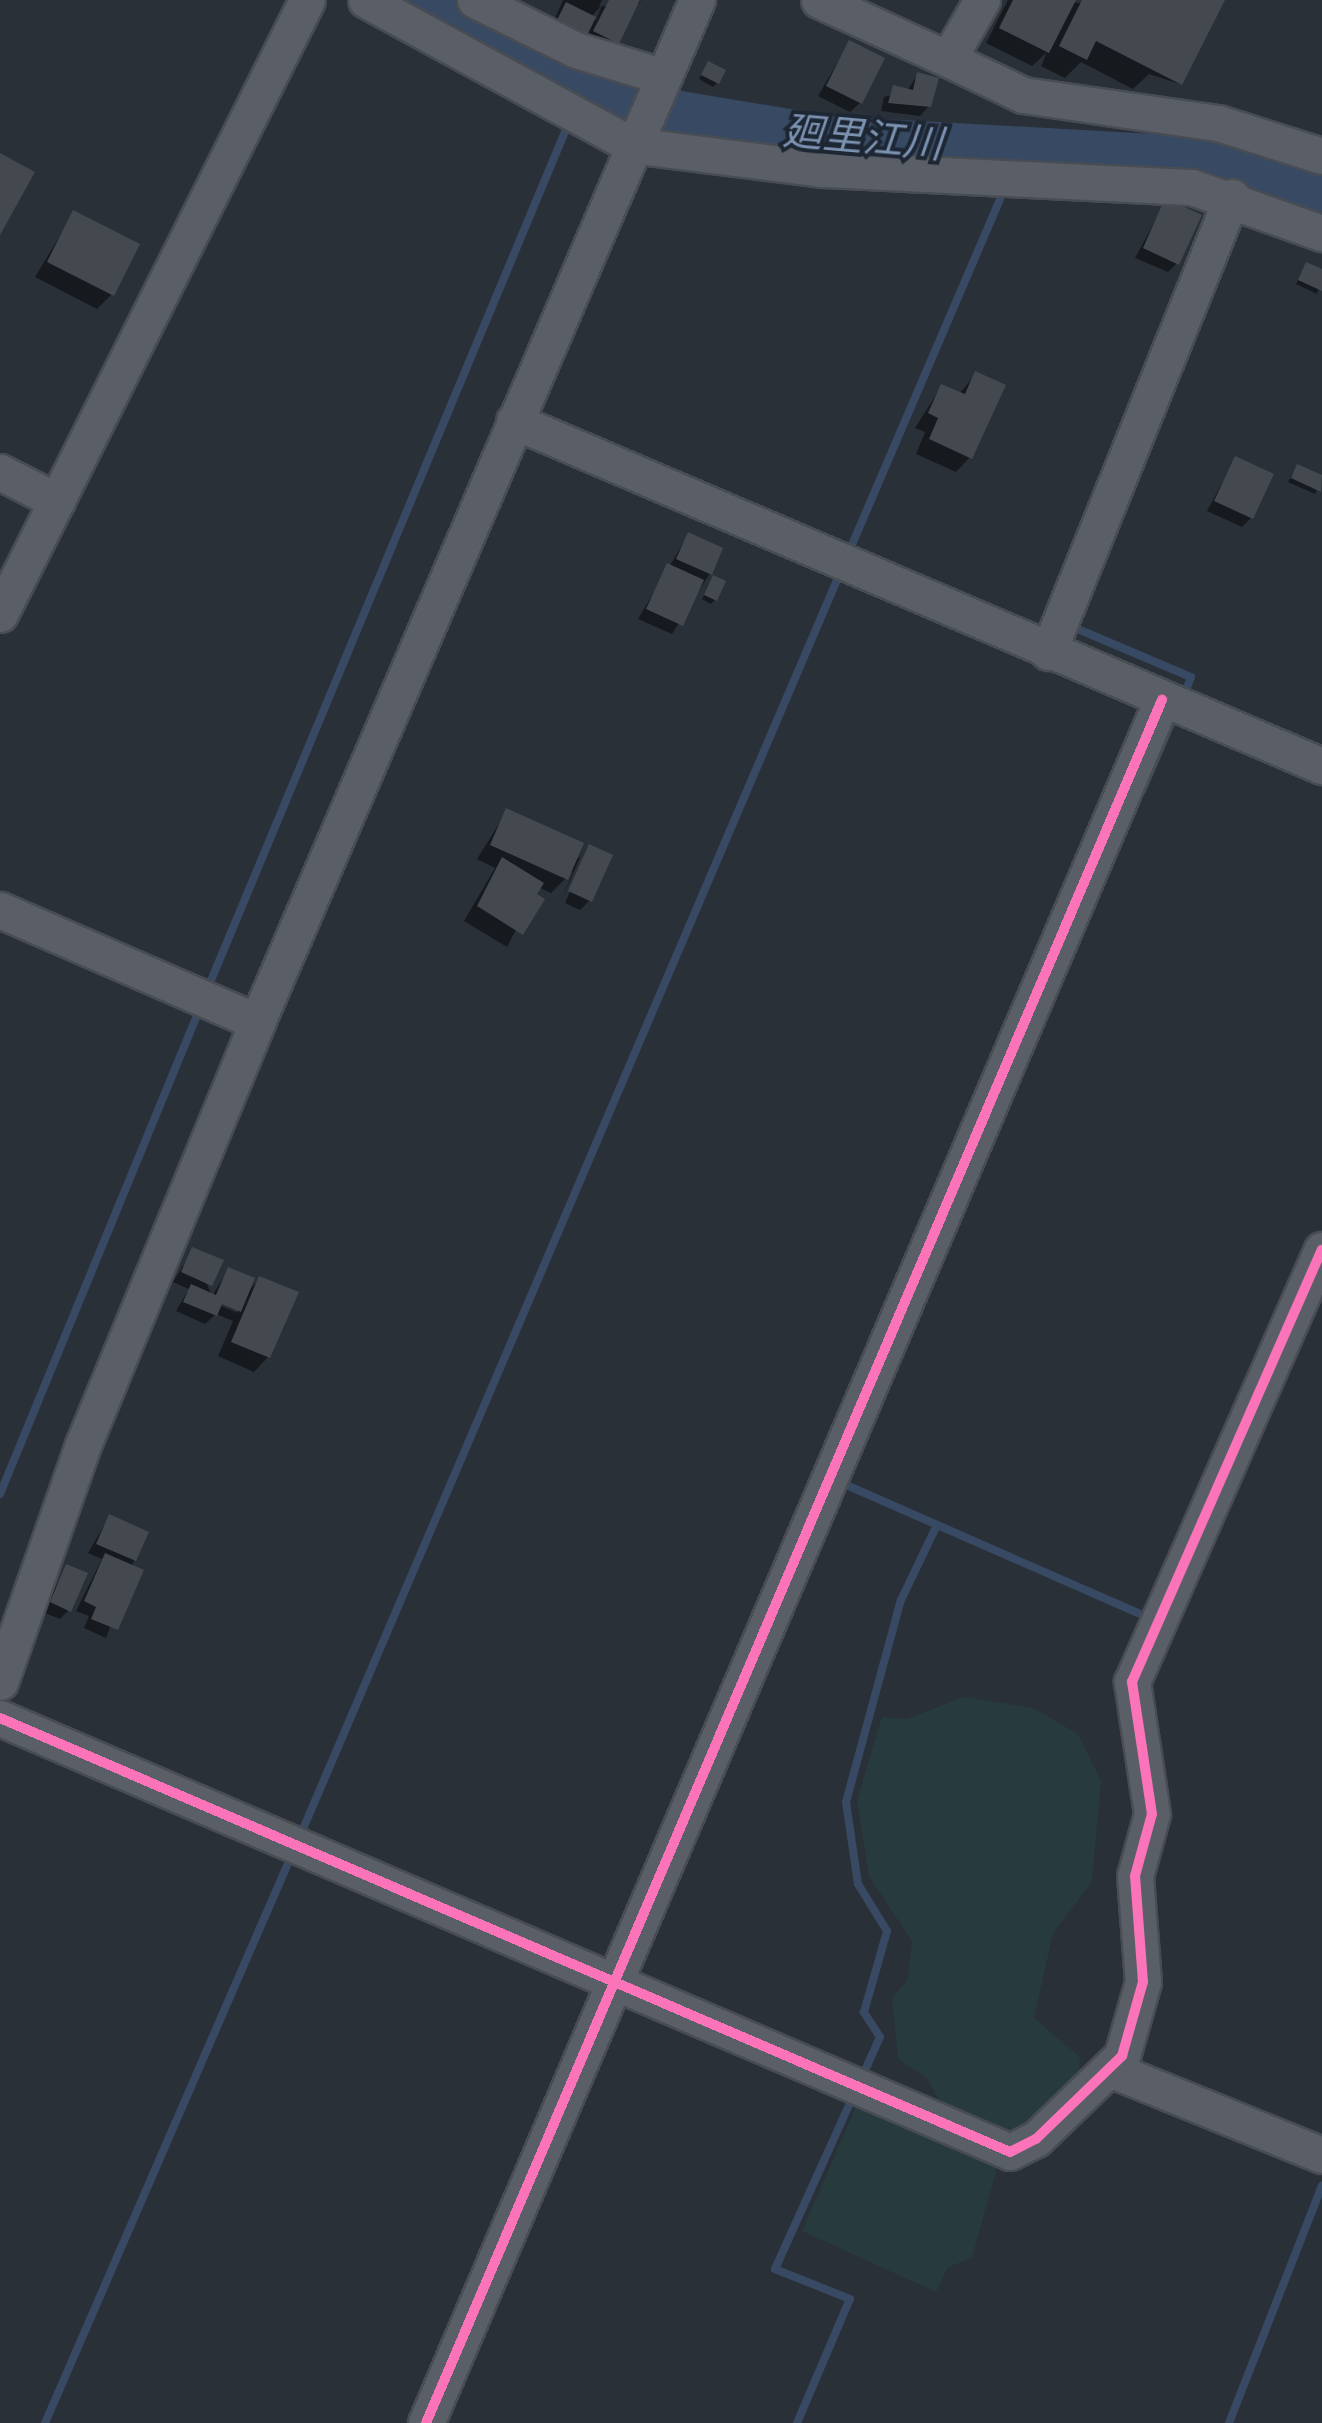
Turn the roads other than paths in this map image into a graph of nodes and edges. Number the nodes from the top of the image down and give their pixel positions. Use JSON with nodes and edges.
{"nodes":[{"id":1,"x":307,"y":0,"type":"edge"},
{"id":2,"x":366,"y":0,"type":"edge"},
{"id":3,"x":475,"y":0,"type":"edge"},
{"id":4,"x":697,"y":0,"type":"edge"},
{"id":5,"x":819,"y":0,"type":"edge"},
{"id":6,"x":982,"y":0,"type":"edge"},
{"id":7,"x":948,"y":59,"type":"junction"},
{"id":8,"x":661,"y":76,"type":"junction"},
{"id":9,"x":632,"y":145,"type":"junction"},
{"id":10,"x":1322,"y":156,"type":"edge"},
{"id":11,"x":1232,"y":197,"type":"junction"},
{"id":12,"x":1322,"y":233,"type":"edge"},
{"id":13,"x":514,"y":420,"type":"junction"},
{"id":14,"x":0,"y":472,"type":"edge"},
{"id":15,"x":56,"y":501,"type":"junction"},
{"id":16,"x":0,"y":614,"type":"edge"},
{"id":17,"x":1048,"y":652,"type":"junction"},
{"id":18,"x":1173,"y":704,"type":"junction"},
{"id":19,"x":1322,"y":766,"type":"edge"},
{"id":20,"x":0,"y":910,"type":"edge"},
{"id":21,"x":257,"y":1022,"type":"junction"},
{"id":22,"x":1322,"y":1250,"type":"edge"},
{"id":23,"x":0,"y":1682,"type":"edge"},
{"id":24,"x":0,"y":1718,"type":"edge"},
{"id":25,"x":614,"y":1989,"type":"junction"},
{"id":26,"x":1115,"y":2071,"type":"junction"},
{"id":27,"x":1322,"y":2156,"type":"edge"},
{"id":28,"x":426,"y":2423,"type":"edge"}],
"edges":[{"from":1,"to":15,"type":"street"},
{"from":2,"to":9,"type":"street"},
{"from":3,"to":8,"type":"street"},
{"from":4,"to":8,"type":"street"},
{"from":5,"to":7,"type":"street"},
{"from":6,"to":7,"type":"street"},
{"from":7,"to":10,"type":"street"},
{"from":8,"to":9,"type":"street"},
{"from":9,"to":11,"type":"street"},
{"from":9,"to":13,"type":"street"},
{"from":11,"to":12,"type":"street"},
{"from":11,"to":17,"type":"street"},
{"from":13,"to":17,"type":"street"},
{"from":13,"to":21,"type":"street"},
{"from":14,"to":15,"type":"street"},
{"from":15,"to":16,"type":"street"},
{"from":17,"to":18,"type":"street"},
{"from":18,"to":19,"type":"street"},
{"from":18,"to":25,"type":"street"},
{"from":20,"to":21,"type":"street"},
{"from":21,"to":23,"type":"street"},
{"from":22,"to":26,"type":"street"},
{"from":24,"to":25,"type":"street"},
{"from":25,"to":26,"type":"street"},
{"from":25,"to":28,"type":"street"},
{"from":26,"to":27,"type":"street"}]}
